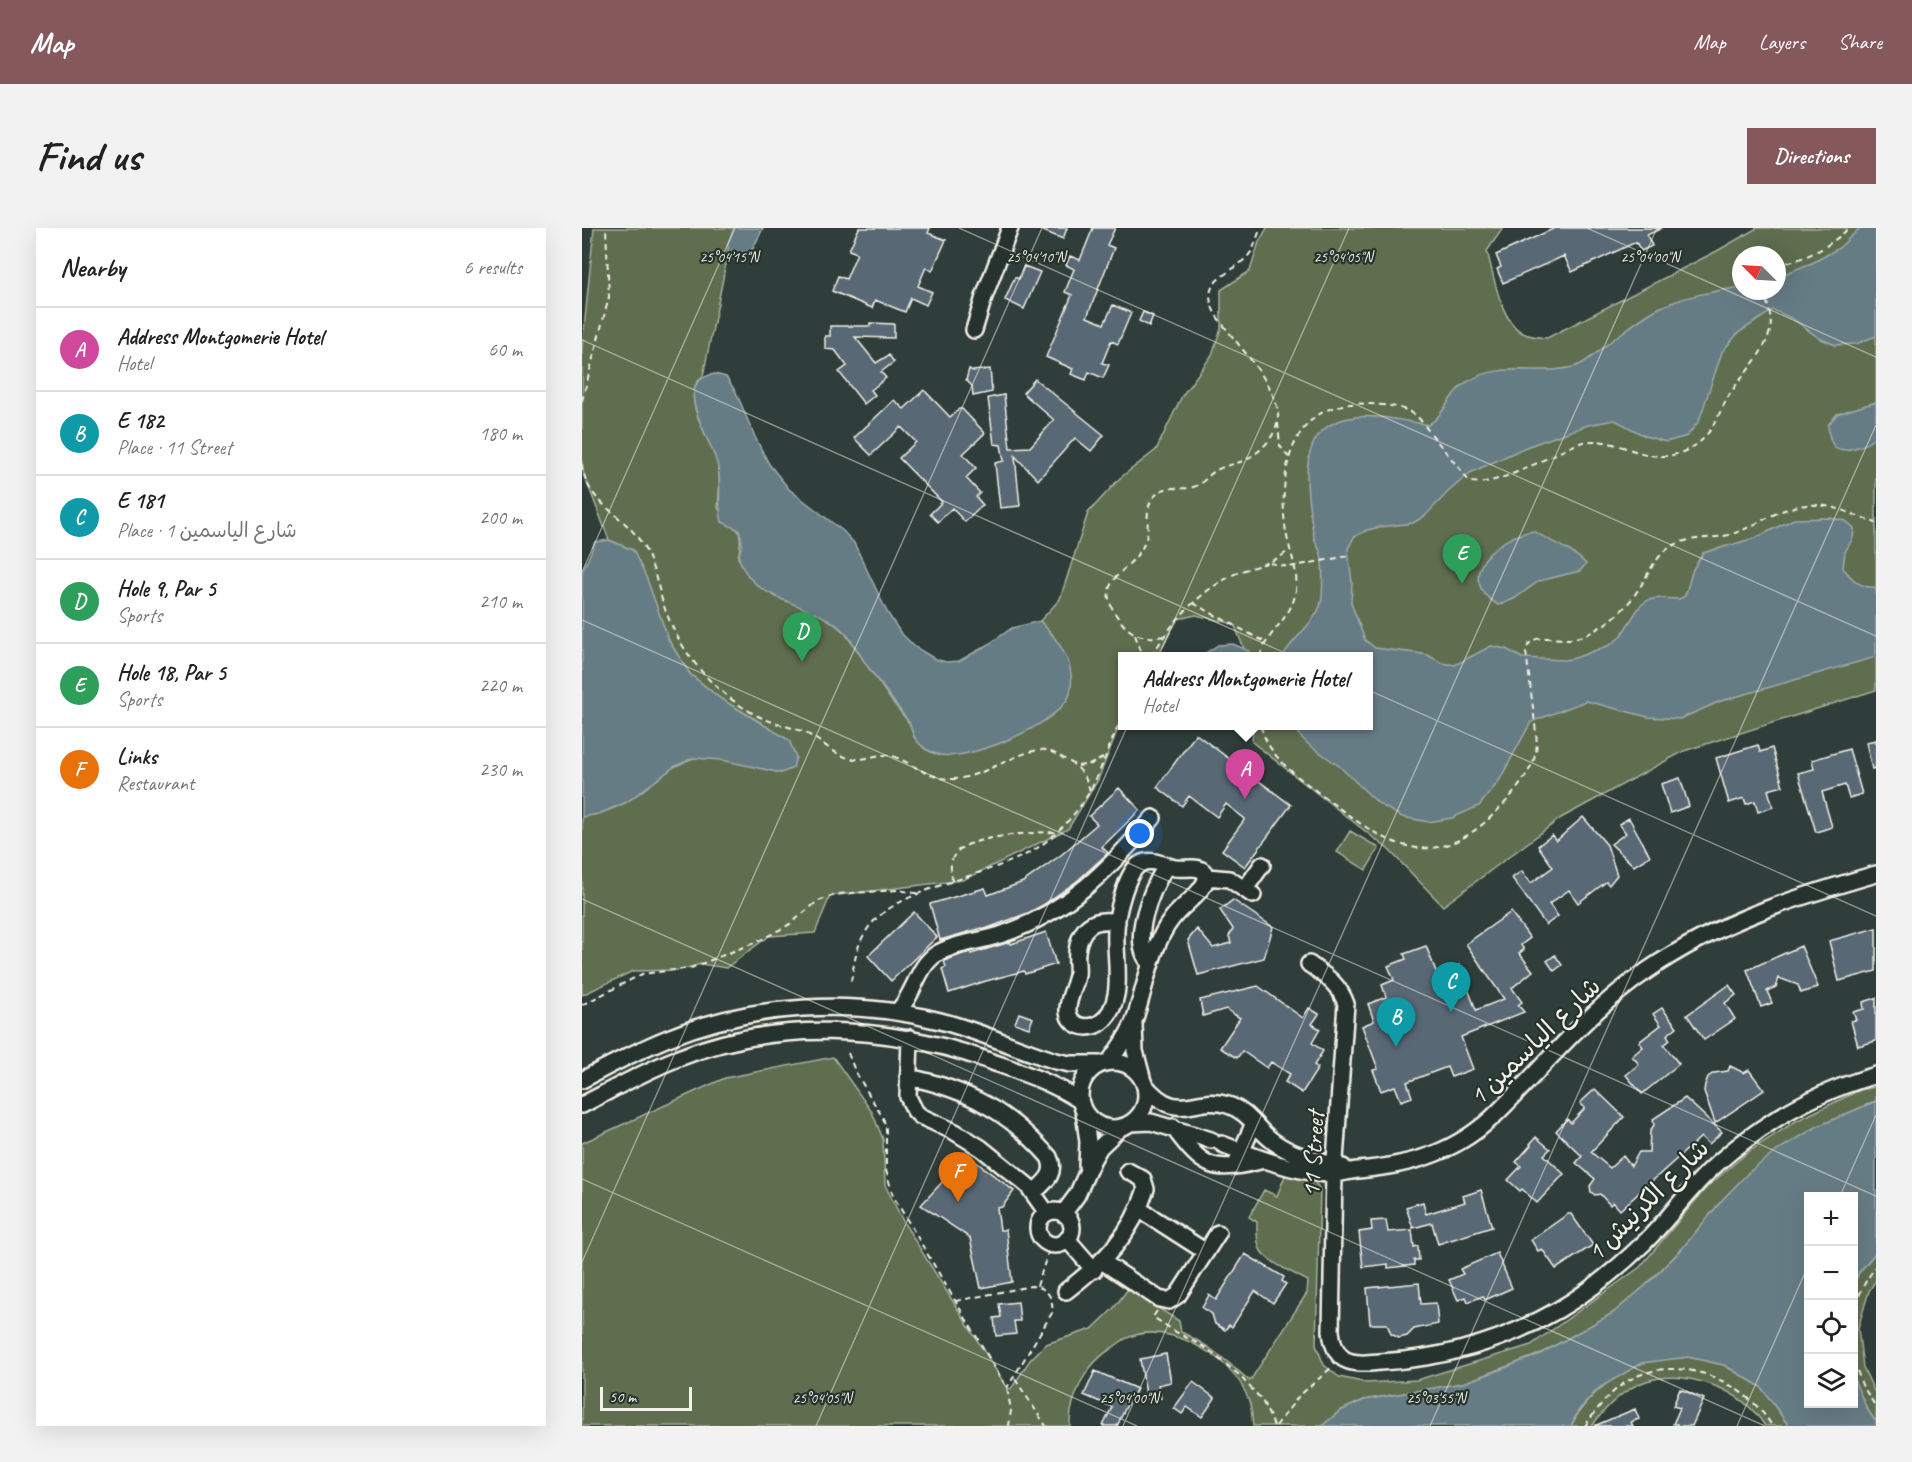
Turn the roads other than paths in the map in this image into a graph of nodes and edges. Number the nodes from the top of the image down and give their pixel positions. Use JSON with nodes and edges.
{"nodes":[{"id":1,"x":1010,"y":228,"type":"edge"},
{"id":2,"x":974,"y":330,"type":"dead end"},
{"id":3,"x":1153,"y":818,"type":"dead end"},
{"id":4,"x":1262,"y":865,"type":"dead end"},
{"id":5,"x":1166,"y":866,"type":"junction"},
{"id":6,"x":1876,"y":874,"type":"edge"},
{"id":7,"x":1203,"y":883,"type":"junction"},
{"id":8,"x":1117,"y":922,"type":"junction"},
{"id":9,"x":1151,"y":964,"type":"junction"},
{"id":10,"x":1309,"y":964,"type":"dead end"},
{"id":11,"x":916,"y":983,"type":"junction"},
{"id":12,"x":1112,"y":1007,"type":"junction"},
{"id":13,"x":897,"y":1012,"type":"junction"},
{"id":14,"x":929,"y":1018,"type":"junction"},
{"id":15,"x":1135,"y":1020,"type":"junction"},
{"id":16,"x":910,"y":1038,"type":"junction"},
{"id":17,"x":1104,"y":1062,"type":"junction"},
{"id":18,"x":1876,"y":1075,"type":"edge"},
{"id":19,"x":908,"y":1077,"type":"junction"},
{"id":20,"x":582,"y":1080,"type":"edge"},
{"id":21,"x":1143,"y":1080,"type":"junction"},
{"id":22,"x":582,"y":1105,"type":"edge"},
{"id":23,"x":1082,"y":1106,"type":"junction"},
{"id":24,"x":1254,"y":1123,"type":"junction"},
{"id":25,"x":1126,"y":1125,"type":"junction"},
{"id":26,"x":1173,"y":1127,"type":"junction"},
{"id":27,"x":1242,"y":1151,"type":"junction"},
{"id":28,"x":1264,"y":1160,"type":"junction"},
{"id":29,"x":1235,"y":1167,"type":"junction"},
{"id":30,"x":1335,"y":1170,"type":"junction"},
{"id":31,"x":1128,"y":1171,"type":"dead end"},
{"id":32,"x":1087,"y":1172,"type":"junction"},
{"id":33,"x":1033,"y":1192,"type":"junction"},
{"id":34,"x":1139,"y":1209,"type":"junction"},
{"id":35,"x":1047,"y":1213,"type":"junction"},
{"id":36,"x":1063,"y":1214,"type":"junction"},
{"id":37,"x":1218,"y":1233,"type":"dead end"},
{"id":38,"x":1067,"y":1239,"type":"junction"},
{"id":39,"x":1206,"y":1252,"type":"junction"},
{"id":40,"x":1098,"y":1266,"type":"junction"},
{"id":41,"x":1066,"y":1292,"type":"dead end"},
{"id":42,"x":1344,"y":1359,"type":"joint"}],
"edges":[{"from":1,"to":2,"type":"street"},
{"from":3,"to":11,"type":"street"},
{"from":4,"to":7,"type":"street"},
{"from":5,"to":7,"type":"street"},
{"from":5,"to":8,"type":"street"},
{"from":5,"to":9,"type":"street"},
{"from":6,"to":30,"type":"street","name":"شارع الياسمين 1"},
{"from":7,"to":9,"type":"street"},
{"from":8,"to":12,"type":"street"},
{"from":8,"to":12,"type":"street"},
{"from":9,"to":15,"type":"street"},
{"from":10,"to":30,"type":"street","name":"11 Street"},
{"from":11,"to":13,"type":"street"},
{"from":11,"to":14,"type":"street"},
{"from":12,"to":15,"type":"street"},
{"from":13,"to":14,"type":"street"},
{"from":13,"to":20,"type":"street"},
{"from":14,"to":17,"type":"street"},
{"from":15,"to":17,"type":"street"},
{"from":15,"to":21,"type":"street"},
{"from":16,"to":19,"type":"street"},
{"from":16,"to":22,"type":"street"},
{"from":16,"to":23,"type":"street"},
{"from":17,"to":21,"type":"street"},
{"from":17,"to":23,"type":"street"},
{"from":18,"to":42,"type":"street","name":"شارع الكرنيش 1"},
{"from":19,"to":33,"type":"street"},
{"from":19,"to":33,"type":"street"},
{"from":21,"to":24,"type":"street"},
{"from":21,"to":25,"type":"street"},
{"from":23,"to":25,"type":"street"},
{"from":23,"to":32,"type":"street"},
{"from":24,"to":27,"type":"street"},
{"from":24,"to":30,"type":"street"},
{"from":25,"to":26,"type":"street"},
{"from":25,"to":32,"type":"street"},
{"from":26,"to":27,"type":"street"},
{"from":26,"to":29,"type":"street"},
{"from":27,"to":28,"type":"street"},
{"from":27,"to":29,"type":"street"},
{"from":28,"to":29,"type":"street"},
{"from":28,"to":30,"type":"street"},
{"from":30,"to":42,"type":"street","name":"11 Street"},
{"from":31,"to":34,"type":"street"},
{"from":32,"to":36,"type":"street"},
{"from":33,"to":35,"type":"street"},
{"from":34,"to":39,"type":"street"},
{"from":34,"to":40,"type":"street"},
{"from":35,"to":36,"type":"street"},
{"from":35,"to":38,"type":"street"},
{"from":36,"to":38,"type":"street"},
{"from":37,"to":39,"type":"street"},
{"from":38,"to":40,"type":"street"},
{"from":39,"to":40,"type":"street"},
{"from":40,"to":41,"type":"street"}]}
